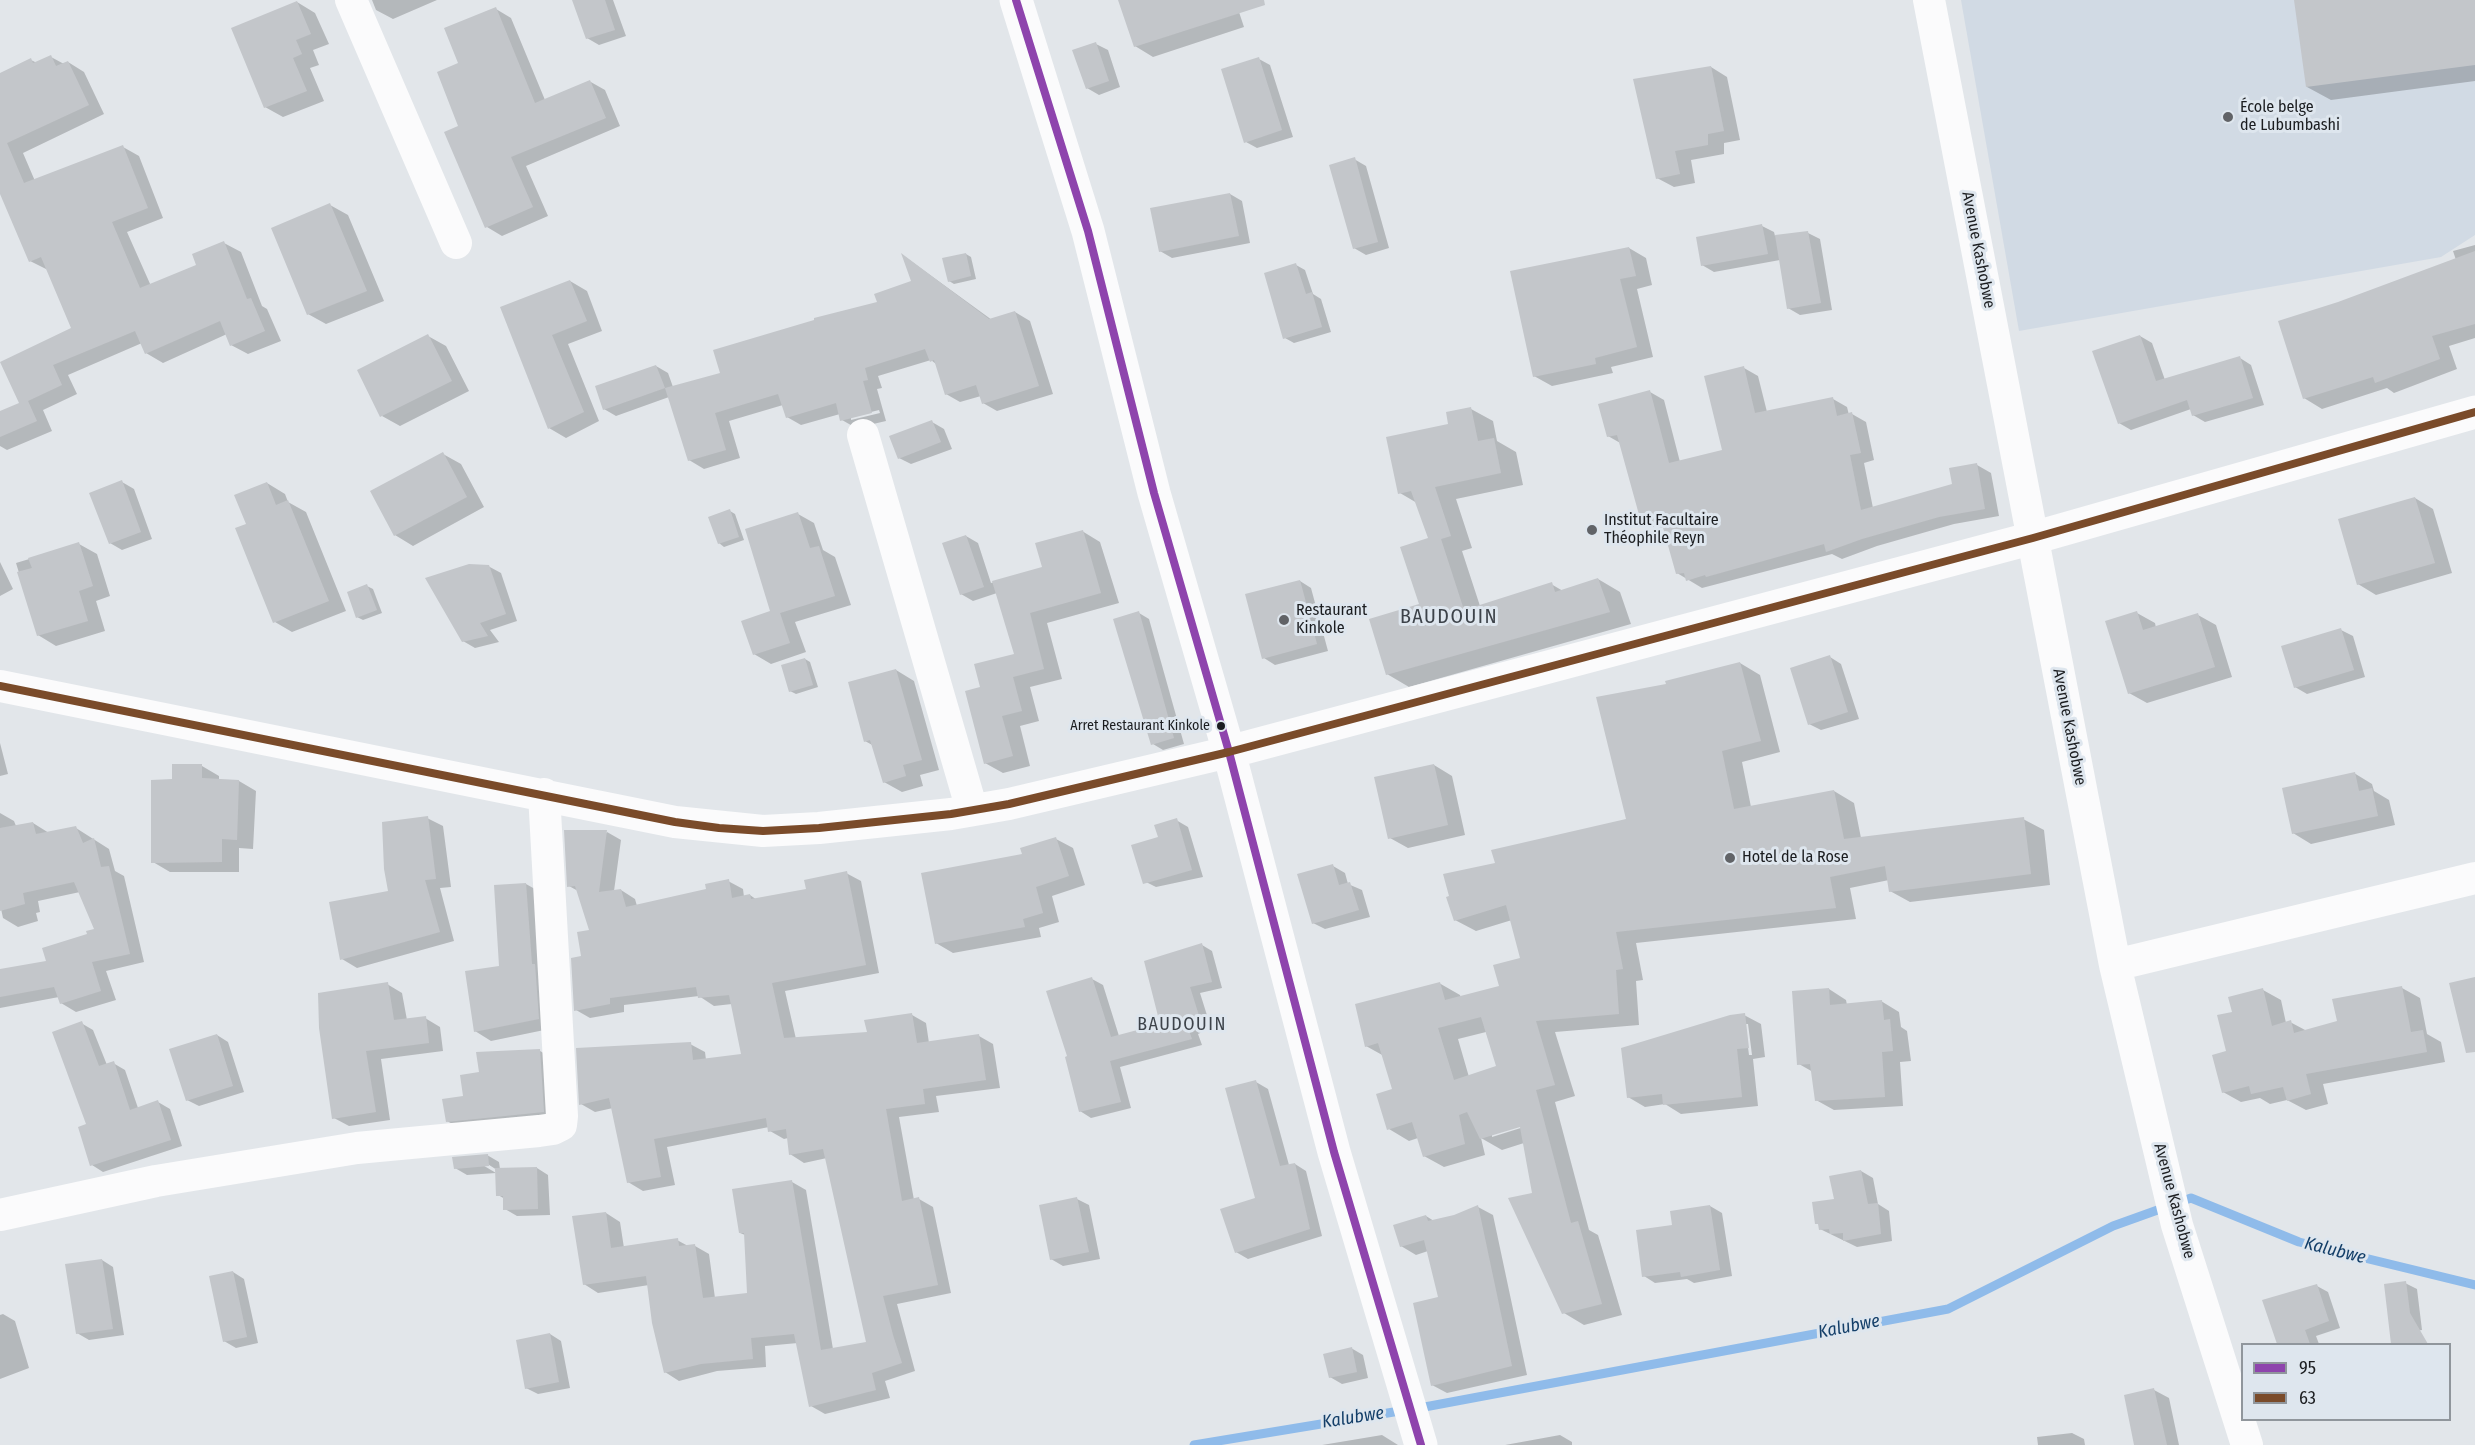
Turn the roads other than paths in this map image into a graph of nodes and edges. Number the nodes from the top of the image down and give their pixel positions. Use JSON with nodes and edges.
{"nodes":[{"id":1,"x":351,"y":0,"type":"edge"},
{"id":2,"x":1016,"y":0,"type":"edge"},
{"id":3,"x":1929,"y":0,"type":"edge"},
{"id":4,"x":456,"y":243,"type":"dead end"},
{"id":5,"x":2475,"y":412,"type":"edge"},
{"id":6,"x":863,"y":435,"type":"dead end"},
{"id":7,"x":2033,"y":538,"type":"junction"},
{"id":8,"x":0,"y":686,"type":"edge"},
{"id":9,"x":1229,"y":752,"type":"junction"},
{"id":10,"x":544,"y":794,"type":"junction"},
{"id":11,"x":972,"y":810,"type":"junction"},
{"id":12,"x":2475,"y":878,"type":"edge"},
{"id":13,"x":2115,"y":965,"type":"junction"},
{"id":14,"x":0,"y":1215,"type":"edge"},
{"id":15,"x":1415,"y":1425,"type":"edge"},
{"id":16,"x":2244,"y":1444,"type":"edge"}],
"edges":[{"from":1,"to":4,"type":"street"},
{"from":2,"to":9,"type":"street"},
{"from":3,"to":7,"type":"street","name":"Avenue Kashobwe"},
{"from":5,"to":7,"type":"street"},
{"from":6,"to":11,"type":"street"},
{"from":7,"to":9,"type":"street"},
{"from":7,"to":13,"type":"street","name":"Avenue Kashobwe"},
{"from":8,"to":10,"type":"street"},
{"from":9,"to":11,"type":"street"},
{"from":9,"to":15,"type":"street"},
{"from":10,"to":11,"type":"street"},
{"from":10,"to":14,"type":"street"},
{"from":12,"to":13,"type":"street"},
{"from":13,"to":16,"type":"street","name":"Avenue Kashobwe"}]}
